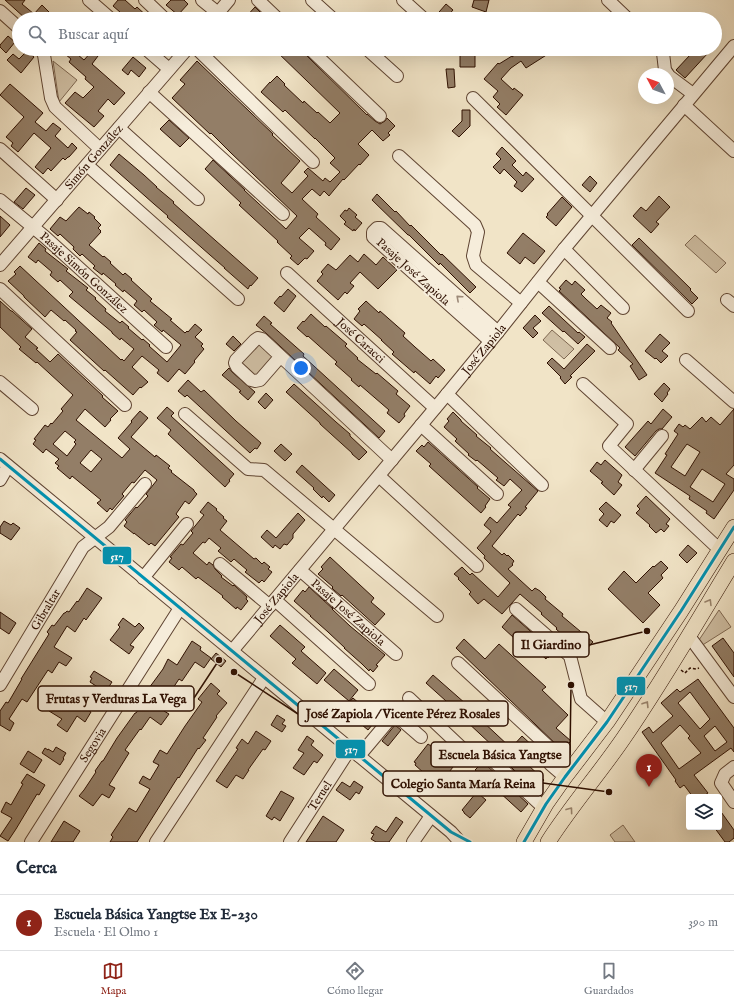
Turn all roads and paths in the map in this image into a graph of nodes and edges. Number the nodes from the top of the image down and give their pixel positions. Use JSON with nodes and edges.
{"nodes":[{"id":1,"x":89,"y":0,"type":"edge"},
{"id":2,"x":144,"y":0,"type":"edge"},
{"id":3,"x":202,"y":0,"type":"edge"},
{"id":4,"x":229,"y":0,"type":"edge"},
{"id":5,"x":258,"y":0,"type":"edge"},
{"id":6,"x":312,"y":0,"type":"edge"},
{"id":7,"x":403,"y":0,"type":"edge"},
{"id":8,"x":414,"y":0,"type":"edge"},
{"id":9,"x":608,"y":0,"type":"edge"},
{"id":10,"x":0,"y":11,"type":"edge"},
{"id":11,"x":103,"y":12,"type":"edge"},
{"id":12,"x":157,"y":12,"type":"edge"},
{"id":13,"x":212,"y":12,"type":"edge"},
{"id":14,"x":218,"y":12,"type":"edge"},
{"id":15,"x":271,"y":12,"type":"edge"},
{"id":16,"x":325,"y":12,"type":"edge"},
{"id":17,"x":416,"y":12,"type":"edge"},
{"id":18,"x":427,"y":12,"type":"edge"},
{"id":19,"x":621,"y":12,"type":"edge"},
{"id":20,"x":12,"y":22,"type":"edge"},
{"id":21,"x":734,"y":46,"type":"edge"},
{"id":22,"x":44,"y":56,"type":"edge"},
{"id":23,"x":154,"y":56,"type":"edge"},
{"id":24,"x":181,"y":56,"type":"edge"},
{"id":25,"x":204,"y":56,"type":"edge"},
{"id":26,"x":317,"y":56,"type":"edge"},
{"id":27,"x":375,"y":56,"type":"edge"},
{"id":28,"x":663,"y":56,"type":"edge"},
{"id":29,"x":169,"y":69,"type":"junction"},
{"id":30,"x":397,"y":76,"type":"dead end"},
{"id":31,"x":149,"y":92,"type":"junction"},
{"id":32,"x":693,"y":94,"type":"junction"},
{"id":33,"x":473,"y":98,"type":"dead end"},
{"id":34,"x":684,"y":105,"type":"junction"},
{"id":35,"x":380,"y":116,"type":"dead end"},
{"id":36,"x":118,"y":128,"type":"junction"},
{"id":37,"x":0,"y":149,"type":"edge"},
{"id":38,"x":100,"y":149,"type":"junction"},
{"id":39,"x":734,"y":152,"type":"edge"},
{"id":40,"x":399,"y":156,"type":"dead end"},
{"id":41,"x":314,"y":162,"type":"dead end"},
{"id":42,"x":87,"y":165,"type":"junction"},
{"id":43,"x":198,"y":199,"type":"dead end"},
{"id":44,"x":0,"y":200,"type":"edge"},
{"id":45,"x":57,"y":200,"type":"junction"},
{"id":46,"x":283,"y":214,"type":"dead end"},
{"id":47,"x":592,"y":216,"type":"junction"},
{"id":48,"x":33,"y":227,"type":"junction"},
{"id":49,"x":564,"y":250,"type":"junction"},
{"id":50,"x":0,"y":266,"type":"edge"},
{"id":51,"x":287,"y":273,"type":"dead end"},
{"id":52,"x":538,"y":282,"type":"junction"},
{"id":53,"x":0,"y":289,"type":"edge"},
{"id":54,"x":238,"y":299,"type":"dead end"},
{"id":55,"x":521,"y":303,"type":"junction"},
{"id":56,"x":623,"y":308,"type":"dead end"},
{"id":57,"x":688,"y":311,"type":"dead end"},
{"id":58,"x":494,"y":337,"type":"junction"},
{"id":59,"x":166,"y":347,"type":"dead end"},
{"id":60,"x":610,"y":348,"type":"dead end"},
{"id":61,"x":280,"y":358,"type":"dead end"},
{"id":62,"x":686,"y":360,"type":"dead end"},
{"id":63,"x":0,"y":382,"type":"edge"},
{"id":64,"x":583,"y":384,"type":"dead end"},
{"id":65,"x":447,"y":394,"type":"junction"},
{"id":66,"x":734,"y":402,"type":"edge"},
{"id":67,"x":125,"y":405,"type":"dead end"},
{"id":68,"x":435,"y":408,"type":"junction"},
{"id":69,"x":32,"y":409,"type":"dead end"},
{"id":70,"x":185,"y":414,"type":"dead end"},
{"id":71,"x":421,"y":425,"type":"junction"},
{"id":72,"x":662,"y":436,"type":"dead end"},
{"id":73,"x":392,"y":460,"type":"junction"},
{"id":74,"x":4,"y":462,"type":"edge"},
{"id":75,"x":634,"y":470,"type":"junction"},
{"id":76,"x":379,"y":476,"type":"junction"},
{"id":77,"x":0,"y":480,"type":"edge"},
{"id":78,"x":145,"y":484,"type":"dead end"},
{"id":79,"x":542,"y":485,"type":"dead end"},
{"id":80,"x":497,"y":494,"type":"dead end"},
{"id":81,"x":187,"y":524,"type":"dead end"},
{"id":82,"x":734,"y":527,"type":"edge"},
{"id":83,"x":334,"y":529,"type":"junction"},
{"id":84,"x":95,"y":538,"type":"junction"},
{"id":85,"x":720,"y":550,"type":"junction"},
{"id":86,"x":734,"y":561,"type":"edge"},
{"id":87,"x":220,"y":564,"type":"dead end"},
{"id":88,"x":477,"y":566,"type":"dead end"},
{"id":89,"x":300,"y":570,"type":"junction"},
{"id":90,"x":143,"y":578,"type":"junction"},
{"id":91,"x":272,"y":603,"type":"junction"},
{"id":92,"x":180,"y":608,"type":"junction"},
{"id":93,"x":516,"y":609,"type":"dead end"},
{"id":94,"x":681,"y":611,"type":"junction"},
{"id":95,"x":437,"y":616,"type":"dead end"},
{"id":96,"x":689,"y":636,"type":"junction"},
{"id":97,"x":232,"y":651,"type":"junction"},
{"id":98,"x":396,"y":654,"type":"dead end"},
{"id":99,"x":458,"y":663,"type":"dead end"},
{"id":100,"x":709,"y":663,"type":"junction"},
{"id":101,"x":681,"y":670,"type":"dead end"},
{"id":102,"x":264,"y":678,"type":"junction"},
{"id":103,"x":368,"y":684,"type":"dead end"},
{"id":104,"x":0,"y":685,"type":"edge"},
{"id":105,"x":734,"y":697,"type":"edge"},
{"id":106,"x":409,"y":698,"type":"dead end"},
{"id":107,"x":607,"y":722,"type":"junction"},
{"id":108,"x":421,"y":737,"type":"dead end"},
{"id":109,"x":354,"y":752,"type":"junction"},
{"id":110,"x":734,"y":767,"type":"edge"},
{"id":111,"x":565,"y":777,"type":"junction"},
{"id":112,"x":734,"y":802,"type":"edge"},
{"id":113,"x":544,"y":808,"type":"junction"},
{"id":114,"x":431,"y":816,"type":"junction"},
{"id":115,"x":451,"y":832,"type":"junction"},
{"id":116,"x":31,"y":842,"type":"edge"},
{"id":117,"x":156,"y":842,"type":"edge"},
{"id":118,"x":290,"y":842,"type":"edge"},
{"id":119,"x":414,"y":842,"type":"edge"},
{"id":120,"x":460,"y":842,"type":"edge"},
{"id":121,"x":470,"y":842,"type":"edge"},
{"id":122,"x":524,"y":842,"type":"edge"},
{"id":123,"x":548,"y":842,"type":"edge"}],
"edges":[{"from":1,"to":11,"type":"street"},
{"from":2,"to":12,"type":"street"},
{"from":3,"to":13,"type":"street"},
{"from":4,"to":14,"type":"street"},
{"from":5,"to":15,"type":"street"},
{"from":6,"to":16,"type":"street"},
{"from":7,"to":17,"type":"street"},
{"from":8,"to":18,"type":"street"},
{"from":9,"to":19,"type":"street"},
{"from":10,"to":20,"type":"street"},
{"from":21,"to":32,"type":"street","name":"José Zapiola"},
{"from":22,"to":38,"type":"street"},
{"from":23,"to":29,"type":"street"},
{"from":24,"to":29,"type":"street","name":"Simón González"},
{"from":25,"to":41,"type":"street"},
{"from":26,"to":35,"type":"street"},
{"from":27,"to":30,"type":"street"},
{"from":28,"to":32,"type":"street"},
{"from":29,"to":31,"type":"street","name":"Simón González"},
{"from":31,"to":36,"type":"street","name":"Simón González"},
{"from":31,"to":46,"type":"street"},
{"from":32,"to":34,"type":"street","name":"José Zapiola"},
{"from":33,"to":47,"type":"street"},
{"from":34,"to":39,"type":"street"},
{"from":34,"to":47,"type":"street","name":"José Zapiola"},
{"from":36,"to":38,"type":"street","name":"Simón González"},
{"from":36,"to":43,"type":"street"},
{"from":37,"to":45,"type":"street"},
{"from":38,"to":42,"type":"street","name":"Simón González"},
{"from":40,"to":55,"type":"street"},
{"from":42,"to":45,"type":"street","name":"Simón González"},
{"from":42,"to":54,"type":"street"},
{"from":44,"to":48,"type":"street","name":"Pasaje Simón González"},
{"from":45,"to":48,"type":"street","name":"Simón González"},
{"from":47,"to":49,"type":"street","name":"José Zapiola"},
{"from":47,"to":57,"type":"street"},
{"from":48,"to":50,"type":"street","name":"Simón González"},
{"from":48,"to":59,"type":"street","name":"Pasaje Simón González"},
{"from":49,"to":52,"type":"street","name":"José Zapiola"},
{"from":49,"to":56,"type":"street"},
{"from":51,"to":68,"type":"street","name":"José Caracci"},
{"from":52,"to":55,"type":"street","name":"José Zapiola"},
{"from":52,"to":60,"type":"street"},
{"from":53,"to":67,"type":"street"},
{"from":55,"to":58,"type":"street","name":"José Zapiola"},
{"from":58,"to":58,"type":"street","name":"Pasaje José Zapiola","one_way":true},
{"from":58,"to":65,"type":"street","name":"José Zapiola"},
{"from":61,"to":73,"type":"street"},
{"from":62,"to":66,"type":"street"},
{"from":63,"to":69,"type":"street"},
{"from":64,"to":75,"type":"street"},
{"from":65,"to":68,"type":"street","name":"José Zapiola"},
{"from":65,"to":79,"type":"street"},
{"from":68,"to":71,"type":"street","name":"José Zapiola"},
{"from":70,"to":83,"type":"street"},
{"from":71,"to":73,"type":"street","name":"José Zapiola"},
{"from":71,"to":80,"type":"street"},
{"from":72,"to":75,"type":"street"},
{"from":73,"to":76,"type":"street","name":"José Zapiola"},
{"from":74,"to":77,"type":"street"},
{"from":74,"to":84,"type":"street"},
{"from":75,"to":85,"type":"street"},
{"from":76,"to":83,"type":"street","name":"José Zapiola"},
{"from":76,"to":88,"type":"street"},
{"from":78,"to":84,"type":"street","name":"Gibraltar"},
{"from":81,"to":90,"type":"street"},
{"from":82,"to":85,"type":"main road"},
{"from":83,"to":89,"type":"street","name":"José Zapiola"},
{"from":83,"to":95,"type":"street"},
{"from":84,"to":90,"type":"street"},
{"from":84,"to":104,"type":"street","name":"Gibraltar"},
{"from":85,"to":94,"type":"main road"},
{"from":96,"to":86,"type":"main road","one_way":true},
{"from":87,"to":91,"type":"street"},
{"from":89,"to":91,"type":"street","name":"José Zapiola"},
{"from":89,"to":98,"type":"street","name":"Pasaje José Zapiola"},
{"from":90,"to":92,"type":"street"},
{"from":91,"to":97,"type":"street","name":"José Zapiola"},
{"from":91,"to":103,"type":"street"},
{"from":92,"to":97,"type":"street"},
{"from":92,"to":116,"type":"street","name":"Segovia"},
{"from":93,"to":107,"type":"street"},
{"from":94,"to":96,"type":"main road"},
{"from":94,"to":107,"type":"main road"},
{"from":96,"to":100,"type":"street"},
{"from":123,"to":96,"type":"main road","one_way":true},
{"from":97,"to":102,"type":"street"},
{"from":99,"to":111,"type":"street"},
{"from":100,"to":101,"type":"path"},
{"from":100,"to":105,"type":"street"},
{"from":102,"to":109,"type":"street"},
{"from":102,"to":117,"type":"street"},
{"from":106,"to":113,"type":"street"},
{"from":107,"to":111,"type":"main road"},
{"from":108,"to":109,"type":"street","name":"Teruel"},
{"from":109,"to":114,"type":"street"},
{"from":109,"to":118,"type":"street","name":"Teruel"},
{"from":110,"to":112,"type":"street"},
{"from":111,"to":113,"type":"main road"},
{"from":113,"to":122,"type":"main road"},
{"from":114,"to":115,"type":"street"},
{"from":114,"to":119,"type":"street"},
{"from":115,"to":120,"type":"street"},
{"from":115,"to":121,"type":"street"}]}
